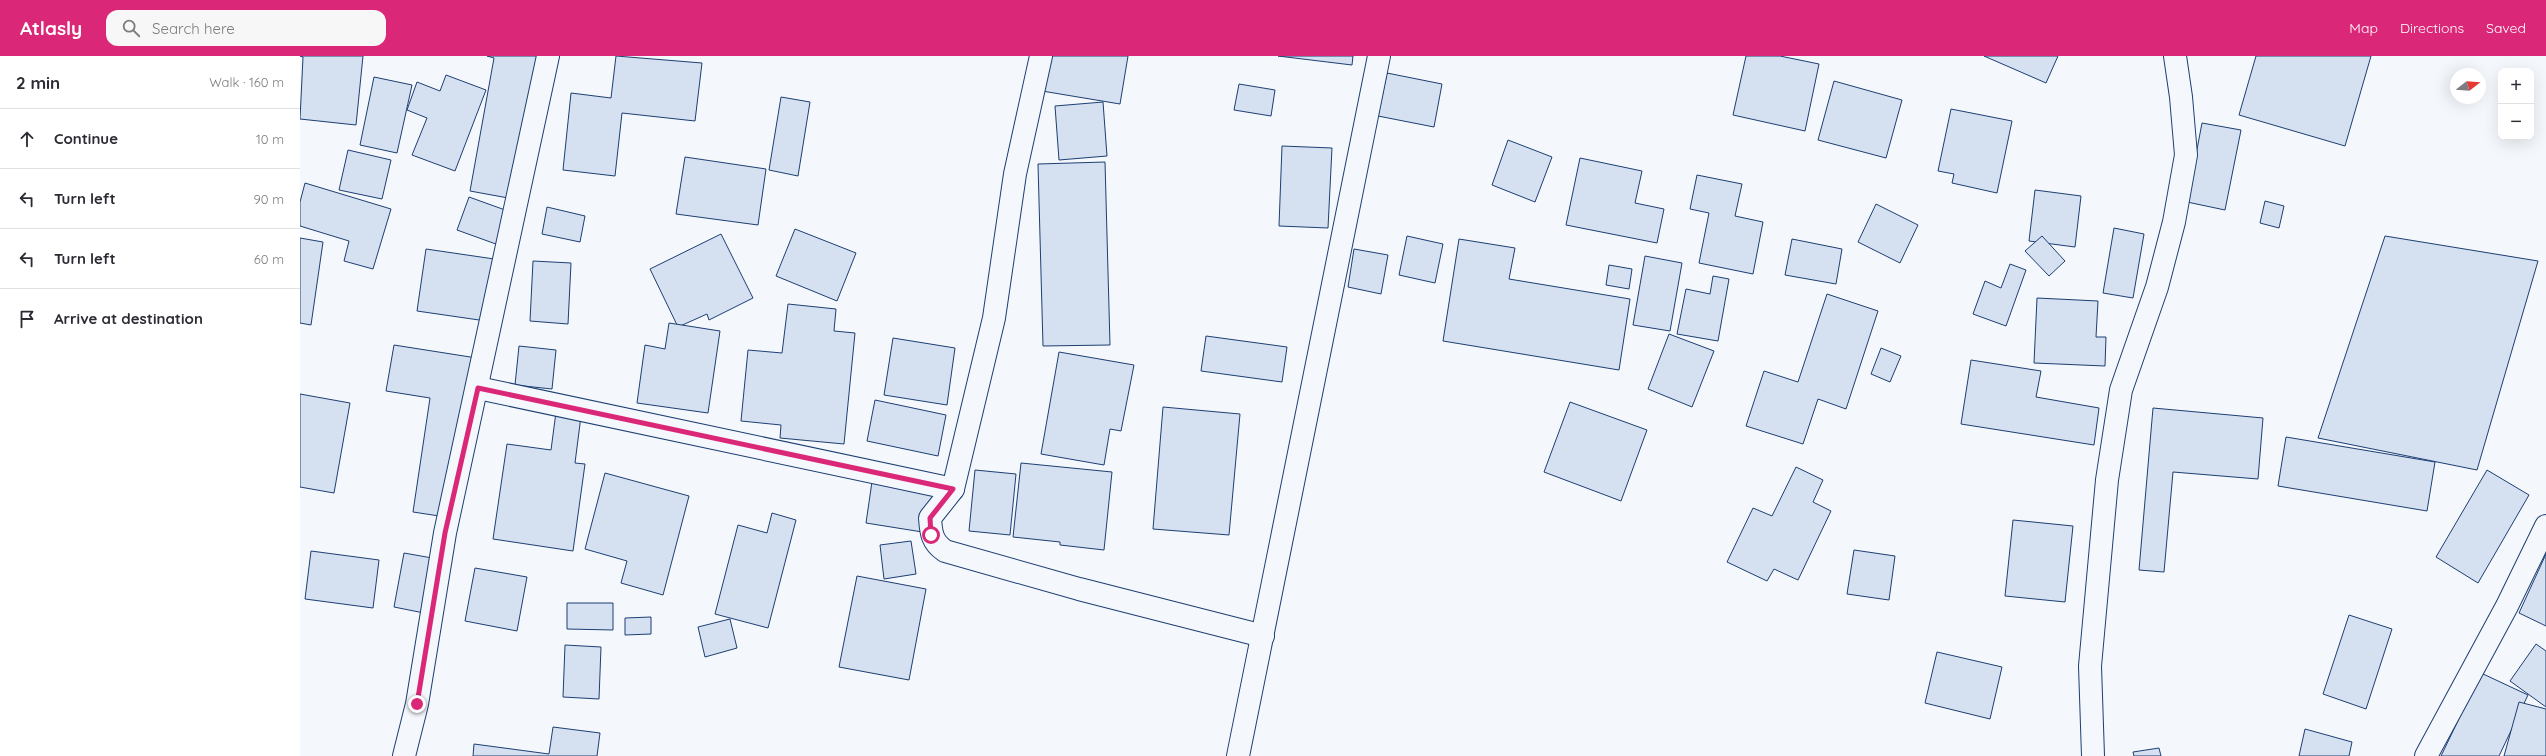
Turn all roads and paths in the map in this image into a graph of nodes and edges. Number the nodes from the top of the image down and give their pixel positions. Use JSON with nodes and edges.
{"nodes":[{"id":1,"x":548,"y":56,"type":"edge"},
{"id":2,"x":1041,"y":56,"type":"edge"},
{"id":3,"x":1380,"y":56,"type":"edge"},
{"id":4,"x":2175,"y":56,"type":"edge"},
{"id":5,"x":478,"y":388,"type":"junction"},
{"id":6,"x":953,"y":489,"type":"junction"},
{"id":7,"x":2546,"y":526,"type":"edge"},
{"id":8,"x":1263,"y":636,"type":"junction"},
{"id":9,"x":404,"y":756,"type":"edge"},
{"id":10,"x":1238,"y":756,"type":"edge"},
{"id":11,"x":2093,"y":756,"type":"edge"},
{"id":12,"x":2426,"y":756,"type":"edge"}],
"edges":[{"from":1,"to":5,"type":"street"},
{"from":2,"to":6,"type":"street"},
{"from":3,"to":8,"type":"street"},
{"from":4,"to":11,"type":"street"},
{"from":5,"to":6,"type":"street"},
{"from":5,"to":9,"type":"street"},
{"from":6,"to":8,"type":"street"},
{"from":7,"to":12,"type":"street"},
{"from":8,"to":10,"type":"street"}]}
